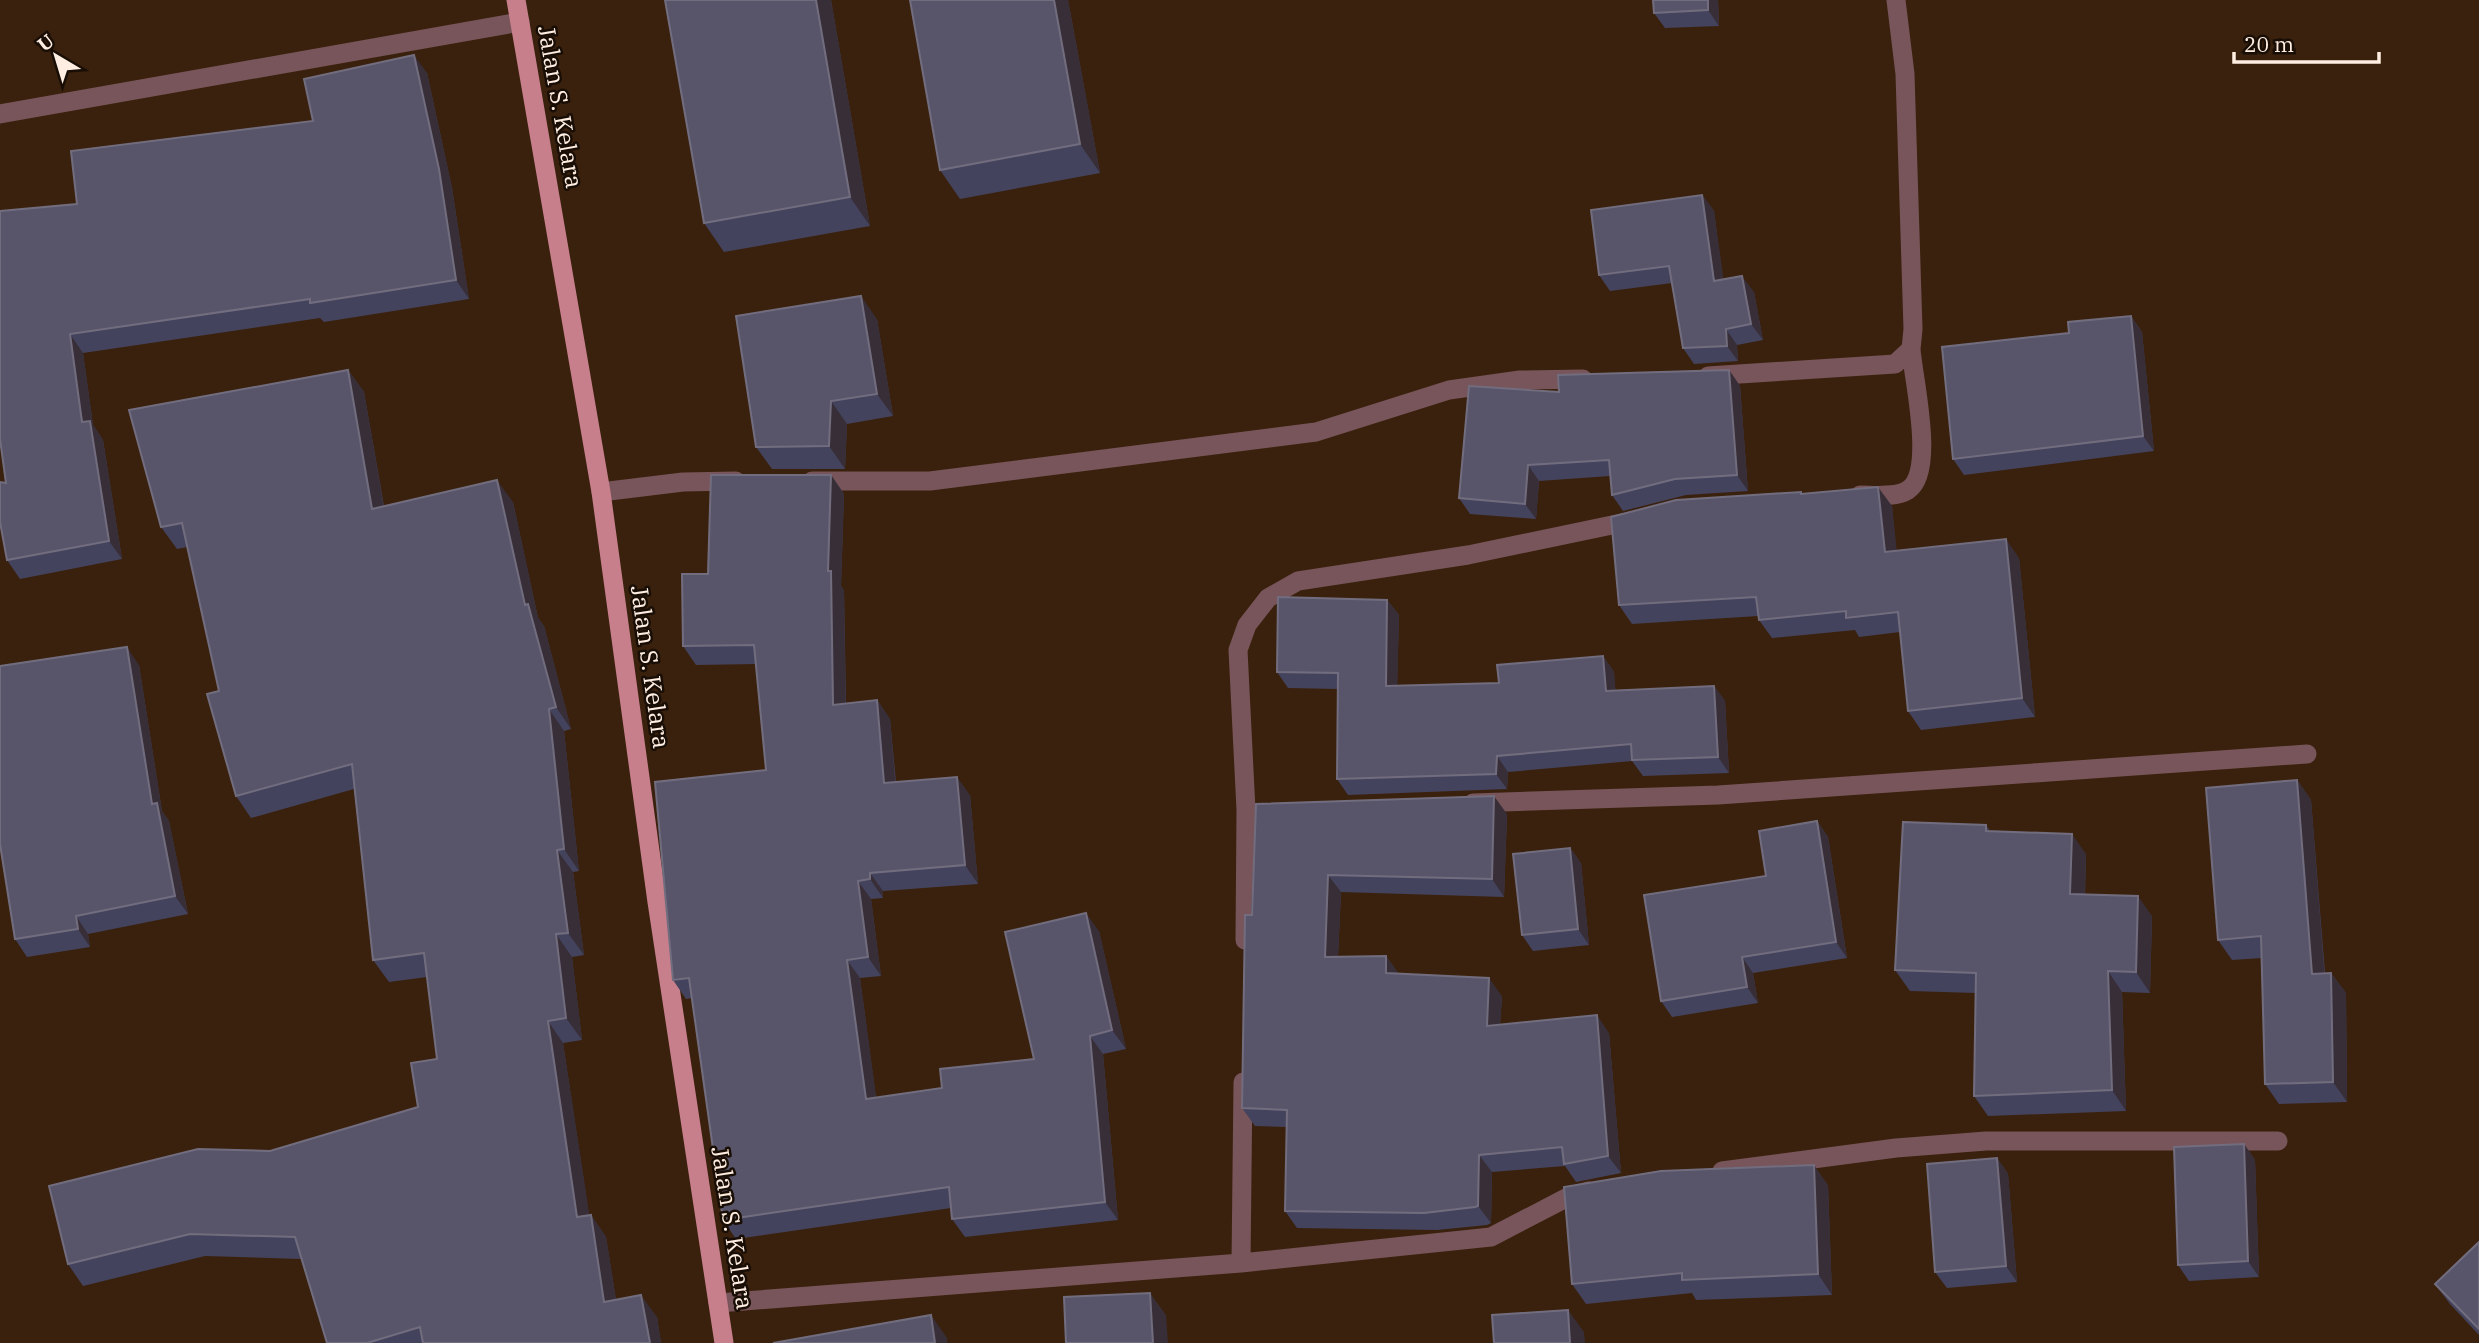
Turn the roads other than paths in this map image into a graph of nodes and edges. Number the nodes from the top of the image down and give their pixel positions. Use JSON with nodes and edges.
{"nodes":[{"id":1,"x":516,"y":0,"type":"edge"},
{"id":2,"x":1896,"y":0,"type":"edge"},
{"id":3,"x":520,"y":22,"type":"junction"},
{"id":4,"x":0,"y":114,"type":"edge"},
{"id":5,"x":1911,"y":349,"type":"junction"},
{"id":6,"x":1688,"y":376,"type":"edge"},
{"id":7,"x":1604,"y":378,"type":"edge"},
{"id":8,"x":752,"y":481,"type":"edge"},
{"id":9,"x":793,"y":481,"type":"edge"},
{"id":10,"x":601,"y":492,"type":"junction"},
{"id":11,"x":1842,"y":497,"type":"edge"},
{"id":12,"x":1661,"y":513,"type":"edge"},
{"id":13,"x":2307,"y":754,"type":"dead end"},
{"id":14,"x":1454,"y":804,"type":"edge"},
{"id":15,"x":1244,"y":961,"type":"edge"},
{"id":16,"x":1243,"y":1058,"type":"edge"},
{"id":17,"x":2278,"y":1141,"type":"dead end"},
{"id":18,"x":1708,"y":1173,"type":"edge"},
{"id":19,"x":1614,"y":1185,"type":"edge"},
{"id":20,"x":1241,"y":1264,"type":"junction"},
{"id":21,"x":718,"y":1303,"type":"junction"},
{"id":22,"x":724,"y":1343,"type":"edge"}],
"edges":[{"from":1,"to":3,"type":"main road","name":"Jalan S. Kelara"},
{"from":2,"to":5,"type":"street"},
{"from":3,"to":4,"type":"street"},
{"from":3,"to":10,"type":"main road","name":"Jalan S. Kelara"},
{"from":5,"to":6,"type":"street"},
{"from":5,"to":11,"type":"street"},
{"from":7,"to":9,"type":"street"},
{"from":8,"to":10,"type":"street"},
{"from":10,"to":21,"type":"main road","name":"Jalan S. Kelara"},
{"from":12,"to":15,"type":"street"},
{"from":13,"to":14,"type":"street"},
{"from":16,"to":20,"type":"street"},
{"from":17,"to":18,"type":"street"},
{"from":19,"to":20,"type":"street"},
{"from":20,"to":21,"type":"street"},
{"from":21,"to":22,"type":"main road","name":"Jalan S. Kelara"}]}
